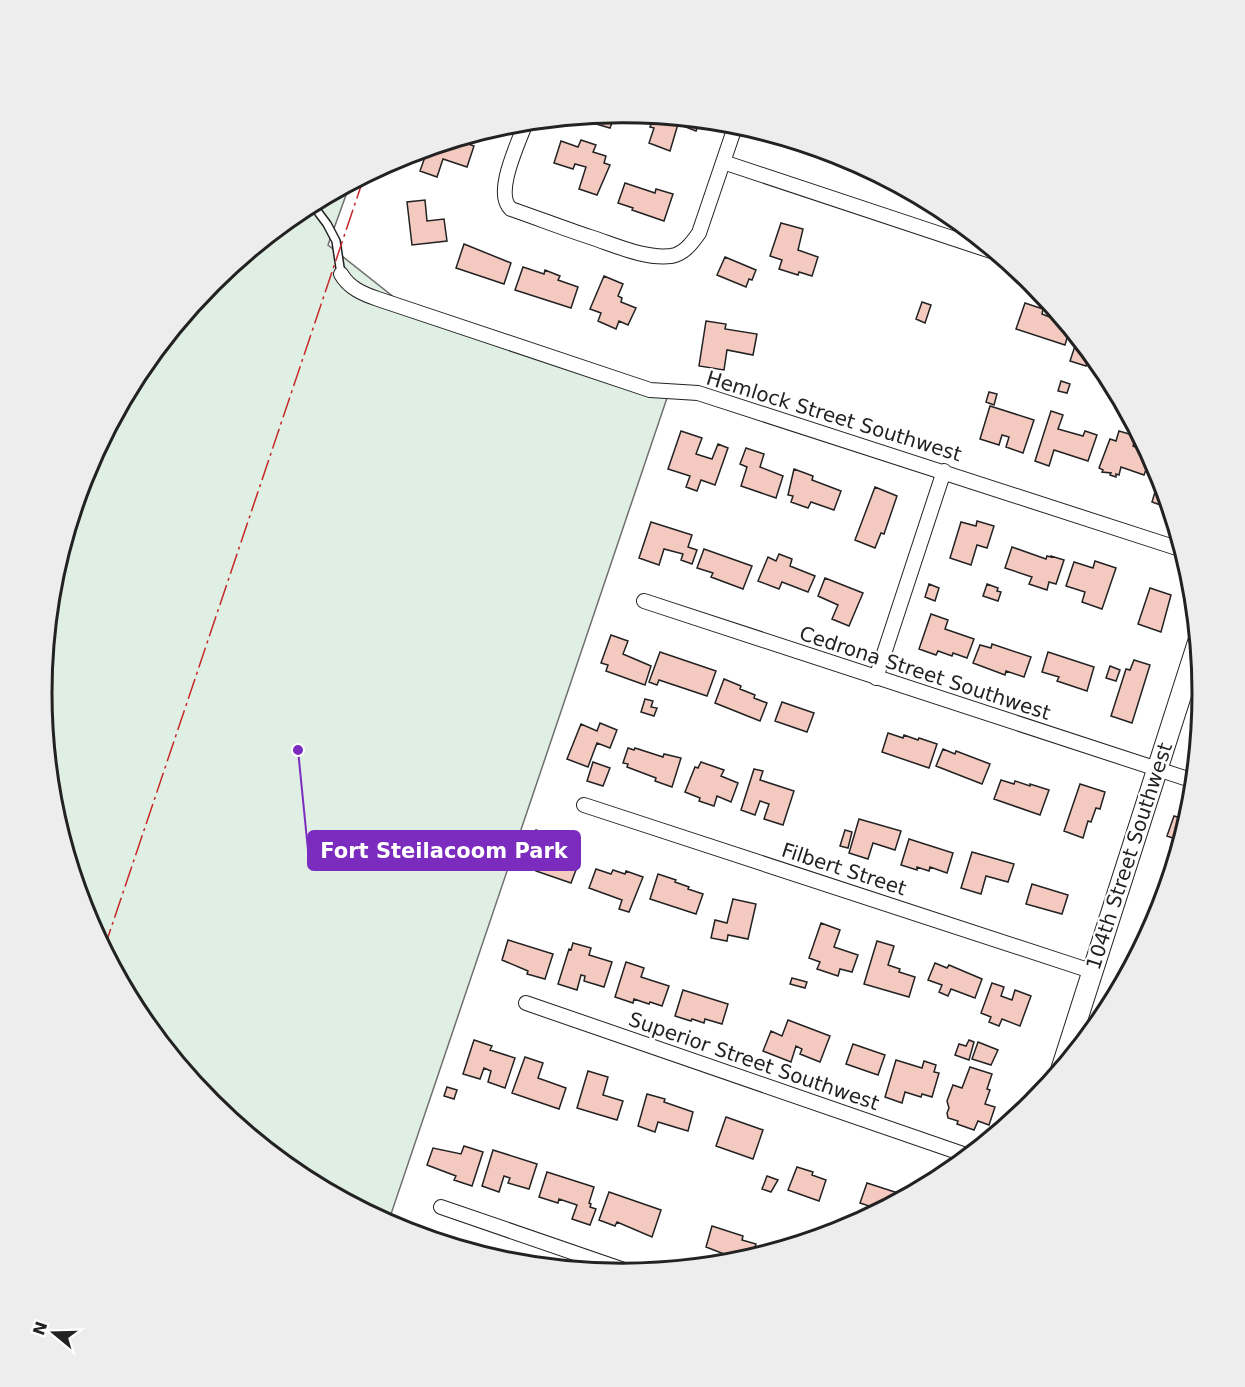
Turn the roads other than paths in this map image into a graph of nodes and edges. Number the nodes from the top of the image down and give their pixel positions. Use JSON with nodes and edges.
{"nodes":[{"id":1,"x":523,"y":132,"type":"edge"},
{"id":2,"x":733,"y":134,"type":"edge"},
{"id":3,"x":723,"y":162,"type":"junction"},
{"id":4,"x":318,"y":212,"type":"edge"},
{"id":5,"x":976,"y":247,"type":"edge"},
{"id":6,"x":341,"y":274,"type":"joint"},
{"id":7,"x":944,"y":471,"type":"junction"},
{"id":8,"x":1173,"y":547,"type":"edge"},
{"id":9,"x":644,"y":601,"type":"dead end"},
{"id":10,"x":1191,"y":663,"type":"edge"},
{"id":11,"x":876,"y":678,"type":"junction"},
{"id":12,"x":1157,"y":768,"type":"junction"},
{"id":13,"x":1186,"y":778,"type":"edge"},
{"id":14,"x":584,"y":805,"type":"dead end"},
{"id":15,"x":1091,"y":971,"type":"junction"},
{"id":16,"x":526,"y":1003,"type":"dead end"},
{"id":17,"x":1067,"y":1049,"type":"edge"},
{"id":18,"x":959,"y":1153,"type":"edge"},
{"id":19,"x":441,"y":1207,"type":"dead end"},
{"id":20,"x":604,"y":1263,"type":"edge"}],
"edges":[{"from":1,"to":3,"type":"street"},
{"from":2,"to":3,"type":"street"},
{"from":3,"to":5,"type":"street"},
{"from":4,"to":6,"type":"lane"},
{"from":6,"to":7,"type":"street","name":"Hemlock Street Southwest"},
{"from":7,"to":8,"type":"street","name":"Hemlock Street Southwest"},
{"from":7,"to":11,"type":"street"},
{"from":9,"to":11,"type":"street","name":"Cedrona Street Southwest"},
{"from":10,"to":12,"type":"street","name":"104th Street Southwest"},
{"from":11,"to":12,"type":"street","name":"Cedrona Street Southwest"},
{"from":12,"to":13,"type":"street","name":"Cedrona Street Southwest"},
{"from":12,"to":15,"type":"street","name":"104th Street Southwest"},
{"from":14,"to":15,"type":"street","name":"Filbert Street"},
{"from":15,"to":17,"type":"street","name":"104th Street Southwest"},
{"from":16,"to":18,"type":"street","name":"Superior Street Southwest"},
{"from":19,"to":20,"type":"street"}]}
